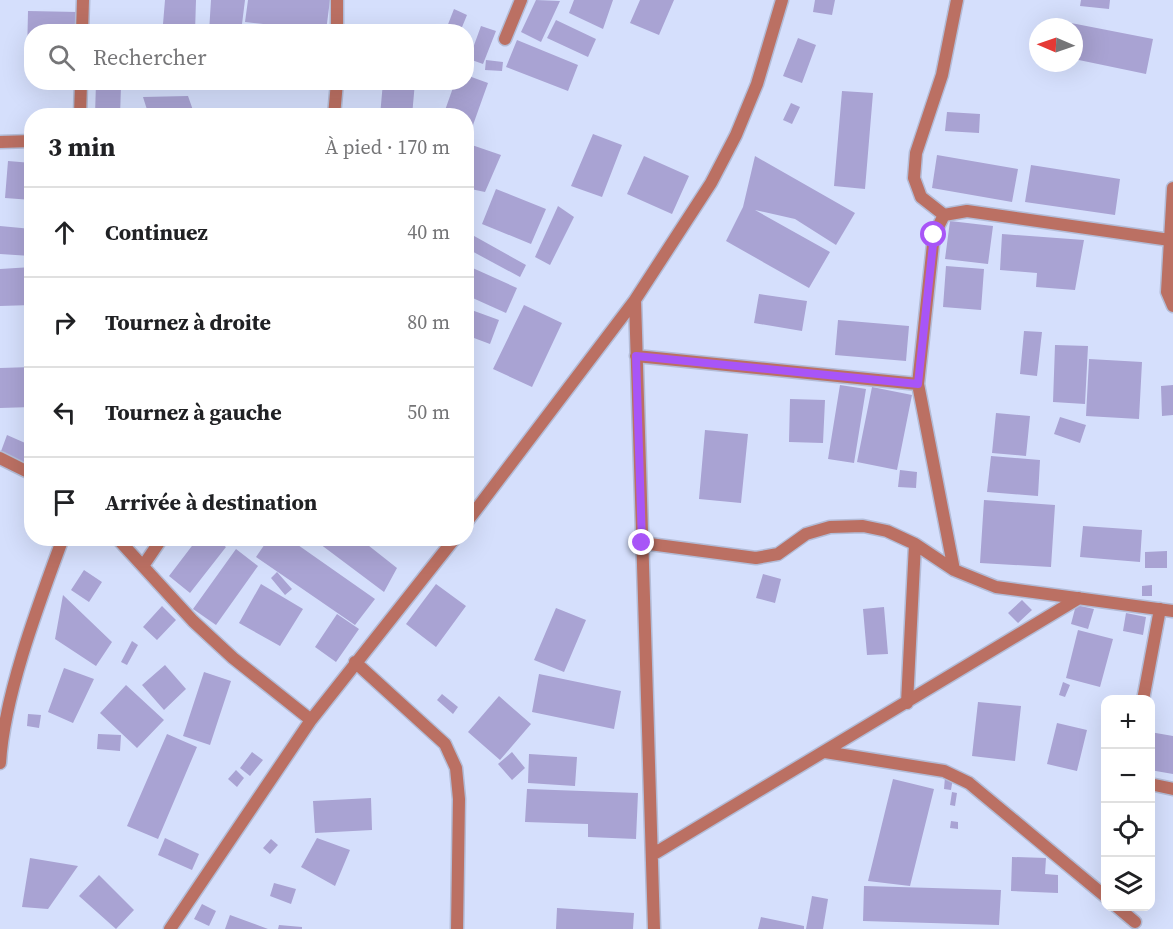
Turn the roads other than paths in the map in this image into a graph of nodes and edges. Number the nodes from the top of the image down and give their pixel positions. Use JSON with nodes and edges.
{"nodes":[{"id":1,"x":83,"y":0,"type":"edge"},
{"id":2,"x":337,"y":0,"type":"edge"},
{"id":3,"x":521,"y":0,"type":"edge"},
{"id":4,"x":782,"y":0,"type":"edge"},
{"id":5,"x":957,"y":0,"type":"edge"},
{"id":6,"x":82,"y":24,"type":"edge"},
{"id":7,"x":337,"y":24,"type":"edge"},
{"id":8,"x":505,"y":39,"type":"dead end"},
{"id":9,"x":81,"y":90,"type":"edge"},
{"id":10,"x":336,"y":90,"type":"edge"},
{"id":11,"x":80,"y":108,"type":"edge"},
{"id":12,"x":335,"y":108,"type":"edge"},
{"id":13,"x":24,"y":141,"type":"edge"},
{"id":14,"x":0,"y":142,"type":"edge"},
{"id":15,"x":1173,"y":188,"type":"edge"},
{"id":16,"x":944,"y":215,"type":"junction"},
{"id":17,"x":1170,"y":240,"type":"junction"},
{"id":18,"x":635,"y":300,"type":"junction"},
{"id":19,"x":1173,"y":306,"type":"edge"},
{"id":20,"x":636,"y":356,"type":"junction"},
{"id":21,"x":918,"y":384,"type":"junction"},
{"id":22,"x":0,"y":458,"type":"edge"},
{"id":23,"x":24,"y":470,"type":"edge"},
{"id":24,"x":474,"y":513,"type":"edge"},
{"id":25,"x":642,"y":543,"type":"junction"},
{"id":26,"x":915,"y":544,"type":"junction"},
{"id":27,"x":60,"y":546,"type":"edge"},
{"id":28,"x":124,"y":546,"type":"edge"},
{"id":29,"x":157,"y":546,"type":"edge"},
{"id":30,"x":449,"y":546,"type":"edge"},
{"id":31,"x":143,"y":566,"type":"junction"},
{"id":32,"x":954,"y":570,"type":"junction"},
{"id":33,"x":1079,"y":598,"type":"junction"},
{"id":34,"x":1160,"y":609,"type":"junction"},
{"id":35,"x":1173,"y":610,"type":"edge"},
{"id":36,"x":355,"y":662,"type":"junction"},
{"id":37,"x":1144,"y":695,"type":"edge"},
{"id":38,"x":907,"y":703,"type":"junction"},
{"id":39,"x":311,"y":720,"type":"junction"},
{"id":40,"x":825,"y":752,"type":"junction"},
{"id":41,"x":0,"y":763,"type":"edge"},
{"id":42,"x":1155,"y":785,"type":"edge"},
{"id":43,"x":1173,"y":789,"type":"edge"},
{"id":44,"x":652,"y":855,"type":"junction"},
{"id":45,"x":1101,"y":893,"type":"edge"},
{"id":46,"x":1121,"y":911,"type":"edge"},
{"id":47,"x":1135,"y":926,"type":"edge"},
{"id":48,"x":170,"y":929,"type":"edge"},
{"id":49,"x":457,"y":929,"type":"edge"},
{"id":50,"x":654,"y":929,"type":"edge"}],
"edges":[{"from":1,"to":6,"type":"street"},
{"from":2,"to":7,"type":"street"},
{"from":3,"to":8,"type":"street"},
{"from":4,"to":18,"type":"street"},
{"from":5,"to":16,"type":"street"},
{"from":9,"to":11,"type":"street"},
{"from":10,"to":12,"type":"street"},
{"from":13,"to":14,"type":"street"},
{"from":15,"to":17,"type":"street"},
{"from":16,"to":17,"type":"street"},
{"from":16,"to":21,"type":"street"},
{"from":17,"to":19,"type":"street"},
{"from":18,"to":20,"type":"street"},
{"from":18,"to":24,"type":"street"},
{"from":20,"to":21,"type":"street"},
{"from":20,"to":25,"type":"street"},
{"from":21,"to":32,"type":"street"},
{"from":22,"to":23,"type":"street"},
{"from":25,"to":26,"type":"street"},
{"from":25,"to":44,"type":"street"},
{"from":26,"to":32,"type":"street"},
{"from":26,"to":38,"type":"street"},
{"from":27,"to":41,"type":"street"},
{"from":28,"to":31,"type":"street"},
{"from":29,"to":31,"type":"street"},
{"from":30,"to":36,"type":"street"},
{"from":31,"to":39,"type":"street"},
{"from":32,"to":33,"type":"street"},
{"from":33,"to":34,"type":"street"},
{"from":33,"to":38,"type":"street"},
{"from":34,"to":35,"type":"street"},
{"from":34,"to":37,"type":"street"},
{"from":36,"to":39,"type":"street"},
{"from":36,"to":49,"type":"street"},
{"from":38,"to":40,"type":"street"},
{"from":39,"to":48,"type":"street"},
{"from":40,"to":44,"type":"street"},
{"from":40,"to":45,"type":"street"},
{"from":42,"to":43,"type":"street"},
{"from":44,"to":50,"type":"street"},
{"from":46,"to":47,"type":"street"}]}
